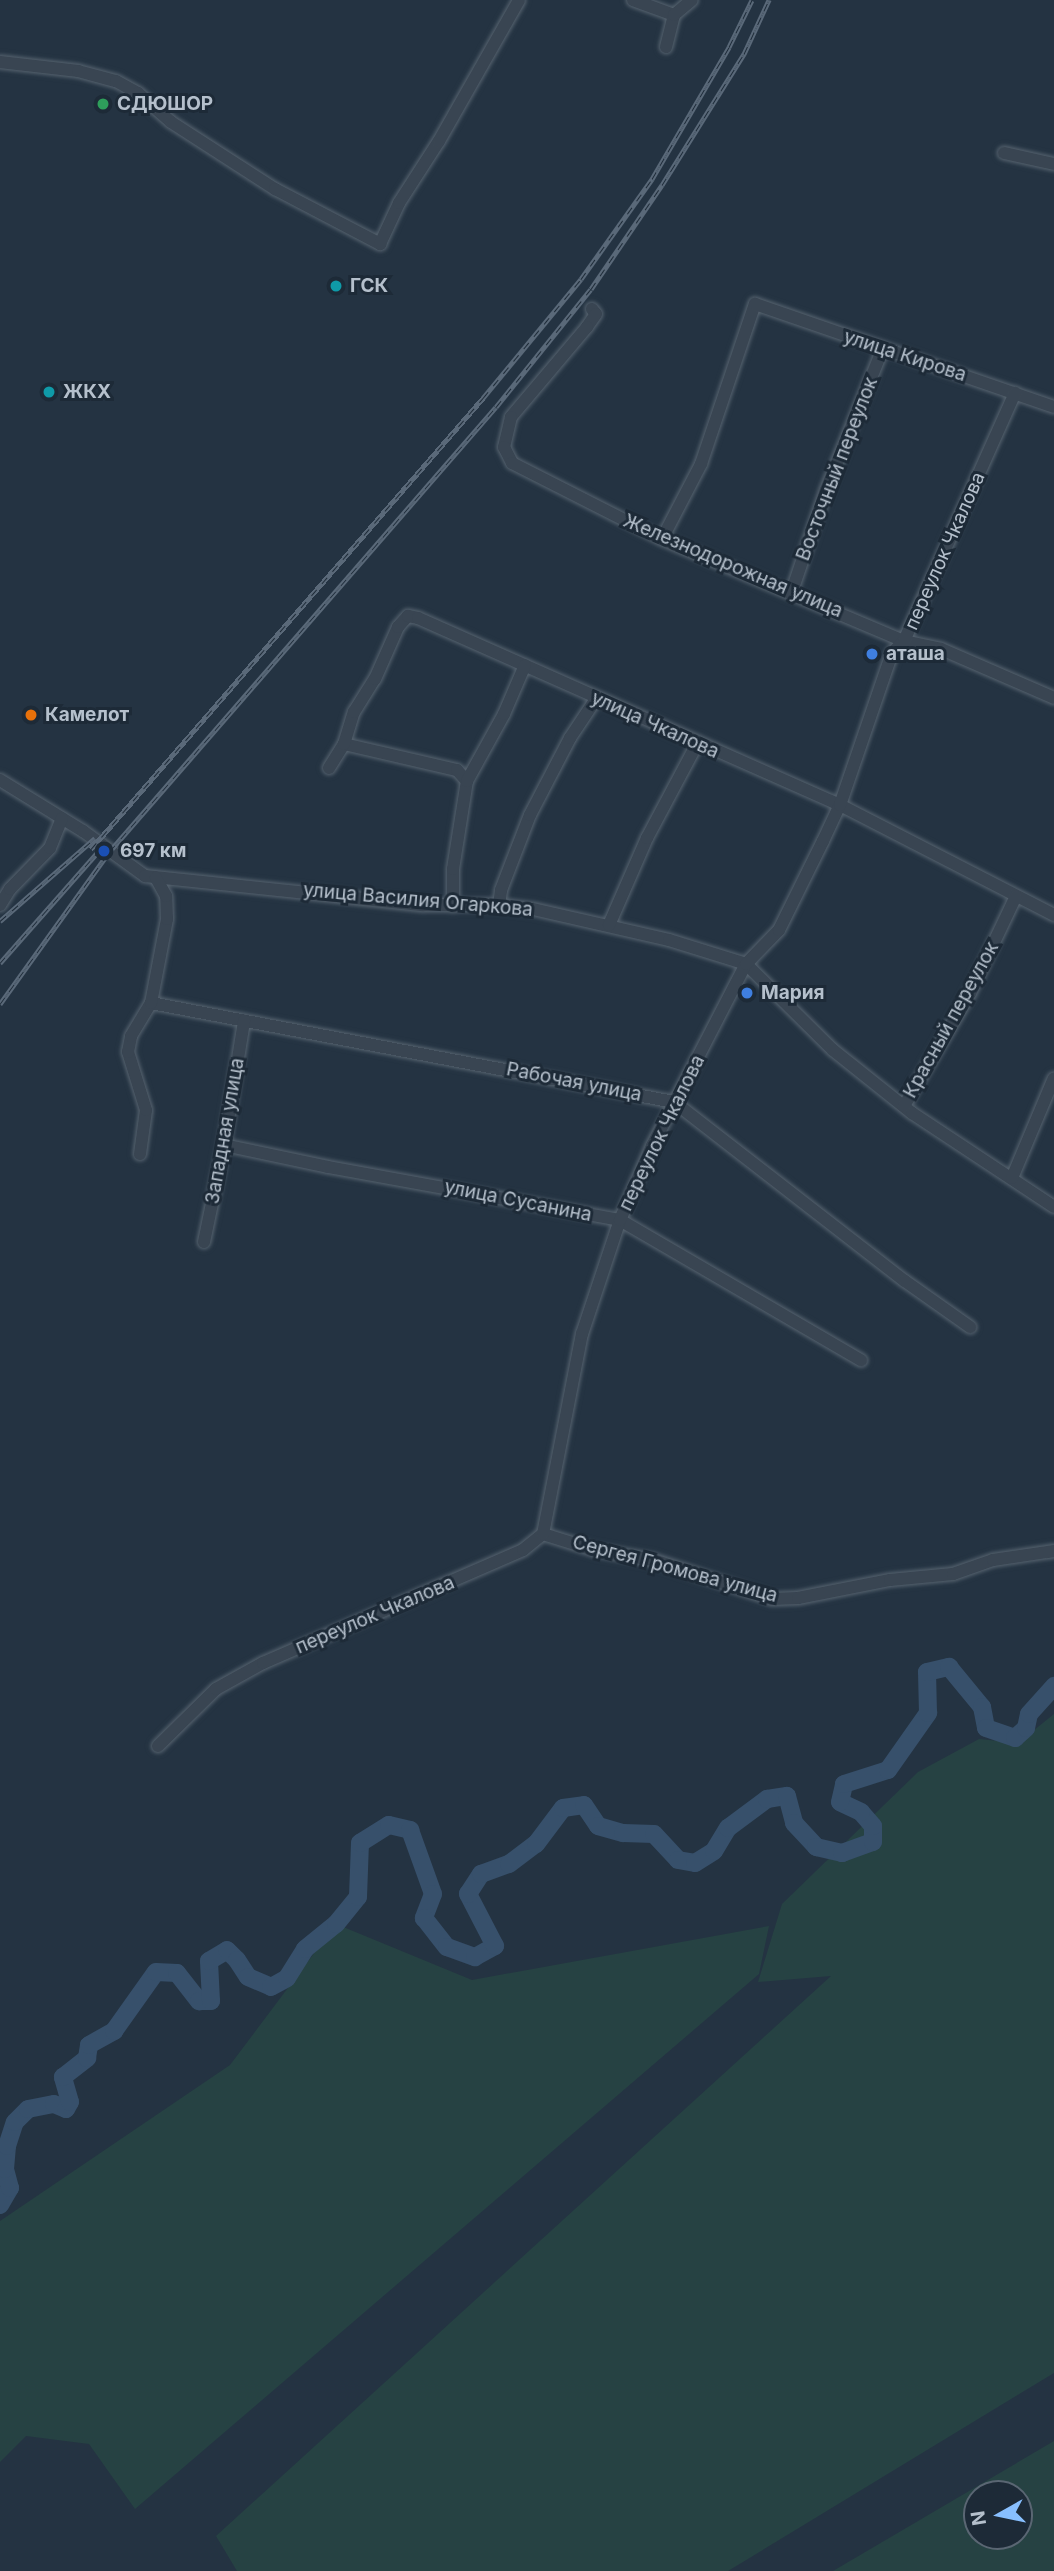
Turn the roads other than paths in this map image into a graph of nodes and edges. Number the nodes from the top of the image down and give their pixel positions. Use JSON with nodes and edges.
{"nodes":[{"id":1,"x":519,"y":0,"type":"edge"},
{"id":2,"x":633,"y":0,"type":"edge"},
{"id":3,"x":692,"y":0,"type":"edge"},
{"id":4,"x":674,"y":15,"type":"junction"},
{"id":5,"x":667,"y":47,"type":"dead end"},
{"id":6,"x":0,"y":62,"type":"edge"},
{"id":7,"x":1004,"y":153,"type":"dead end"},
{"id":8,"x":1054,"y":164,"type":"edge"},
{"id":9,"x":592,"y":309,"type":"dead end"},
{"id":10,"x":883,"y":348,"type":"junction"},
{"id":11,"x":1015,"y":393,"type":"junction"},
{"id":12,"x":1054,"y":407,"type":"edge"},
{"id":13,"x":662,"y":539,"type":"junction"},
{"id":14,"x":792,"y":591,"type":"junction"},
{"id":15,"x":904,"y":641,"type":"junction"},
{"id":16,"x":525,"y":666,"type":"junction"},
{"id":17,"x":1054,"y":698,"type":"edge"},
{"id":18,"x":596,"y":699,"type":"junction"},
{"id":19,"x":344,"y":744,"type":"junction"},
{"id":20,"x":697,"y":744,"type":"junction"},
{"id":21,"x":329,"y":768,"type":"dead end"},
{"id":22,"x":0,"y":780,"type":"edge"},
{"id":23,"x":467,"y":781,"type":"junction"},
{"id":24,"x":840,"y":805,"type":"junction"},
{"id":25,"x":62,"y":818,"type":"junction"},
{"id":26,"x":156,"y":878,"type":"junction"},
{"id":27,"x":1016,"y":896,"type":"junction"},
{"id":28,"x":0,"y":905,"type":"edge"},
{"id":29,"x":453,"y":905,"type":"junction"},
{"id":30,"x":499,"y":905,"type":"junction"},
{"id":31,"x":1054,"y":915,"type":"edge"},
{"id":32,"x":609,"y":925,"type":"junction"},
{"id":33,"x":746,"y":964,"type":"junction"},
{"id":34,"x":150,"y":1003,"type":"junction"},
{"id":35,"x":244,"y":1021,"type":"junction"},
{"id":36,"x":1054,"y":1078,"type":"edge"},
{"id":37,"x":674,"y":1102,"type":"junction"},
{"id":38,"x":904,"y":1106,"type":"junction"},
{"id":39,"x":224,"y":1145,"type":"junction"},
{"id":40,"x":140,"y":1154,"type":"dead end"},
{"id":41,"x":1012,"y":1178,"type":"junction"},
{"id":42,"x":1054,"y":1207,"type":"edge"},
{"id":43,"x":620,"y":1220,"type":"junction"},
{"id":44,"x":204,"y":1242,"type":"dead end"},
{"id":45,"x":970,"y":1326,"type":"dead end"},
{"id":46,"x":861,"y":1360,"type":"dead end"},
{"id":47,"x":543,"y":1534,"type":"junction"},
{"id":48,"x":1054,"y":1551,"type":"edge"},
{"id":49,"x":158,"y":1746,"type":"dead end"}],
"edges":[{"from":1,"to":6,"type":"street"},
{"from":2,"to":4,"type":"street"},
{"from":3,"to":4,"type":"street"},
{"from":4,"to":5,"type":"street"},
{"from":7,"to":8,"type":"street"},
{"from":9,"to":13,"type":"street","name":"Железнодорожная улица"},
{"from":10,"to":11,"type":"street","name":"улица Кирова"},
{"from":10,"to":13,"type":"street","name":"улица Кирова"},
{"from":10,"to":14,"type":"street","name":"Восточный переулок"},
{"from":11,"to":12,"type":"street","name":"улица Кирова"},
{"from":11,"to":15,"type":"street","name":"переулок Чкалова"},
{"from":13,"to":14,"type":"street","name":"Железнодорожная улица"},
{"from":14,"to":15,"type":"street","name":"Железнодорожная улица"},
{"from":15,"to":17,"type":"street","name":"Железнодорожная улица"},
{"from":15,"to":24,"type":"street","name":"переулок Чкалова"},
{"from":16,"to":18,"type":"street","name":"улица Чкалова"},
{"from":16,"to":19,"type":"street","name":"улица Чкалова"},
{"from":16,"to":23,"type":"street"},
{"from":18,"to":20,"type":"street","name":"улица Чкалова"},
{"from":18,"to":30,"type":"street"},
{"from":19,"to":21,"type":"street","name":"улица Чкалова"},
{"from":19,"to":23,"type":"street"},
{"from":20,"to":24,"type":"street","name":"улица Чкалова"},
{"from":20,"to":32,"type":"street"},
{"from":22,"to":25,"type":"street","name":"улица Василия Огаркова"},
{"from":23,"to":29,"type":"street"},
{"from":24,"to":27,"type":"street","name":"улица Чкалова"},
{"from":24,"to":33,"type":"street","name":"переулок Чкалова"},
{"from":25,"to":26,"type":"street","name":"улица Василия Огаркова"},
{"from":25,"to":28,"type":"street"},
{"from":26,"to":29,"type":"street","name":"улица Василия Огаркова"},
{"from":26,"to":34,"type":"street"},
{"from":27,"to":31,"type":"street","name":"улица Чкалова"},
{"from":27,"to":38,"type":"street","name":"Красный переулок"},
{"from":29,"to":30,"type":"street","name":"улица Василия Огаркова"},
{"from":30,"to":32,"type":"street","name":"улица Василия Огаркова"},
{"from":32,"to":33,"type":"street","name":"улица Василия Огаркова"},
{"from":33,"to":37,"type":"street","name":"переулок Чкалова"},
{"from":33,"to":38,"type":"street","name":"улица Василия Огаркова"},
{"from":34,"to":35,"type":"street","name":"Рабочая улица"},
{"from":34,"to":40,"type":"street"},
{"from":35,"to":37,"type":"street","name":"Рабочая улица"},
{"from":35,"to":39,"type":"street","name":"Западная улица"},
{"from":36,"to":41,"type":"street"},
{"from":37,"to":43,"type":"street","name":"переулок Чкалова"},
{"from":37,"to":45,"type":"street","name":"Рабочая улица"},
{"from":38,"to":41,"type":"street","name":"улица Василия Огаркова"},
{"from":39,"to":43,"type":"street","name":"улица Сусанина"},
{"from":39,"to":44,"type":"street","name":"Западная улица"},
{"from":41,"to":42,"type":"street","name":"улица Василия Огаркова"},
{"from":43,"to":46,"type":"street","name":"улица Сусанина"},
{"from":43,"to":47,"type":"street","name":"переулок Чкалова"},
{"from":47,"to":48,"type":"street","name":"Сергея Громова улица"},
{"from":47,"to":49,"type":"street","name":"переулок Чкалова"}]}
